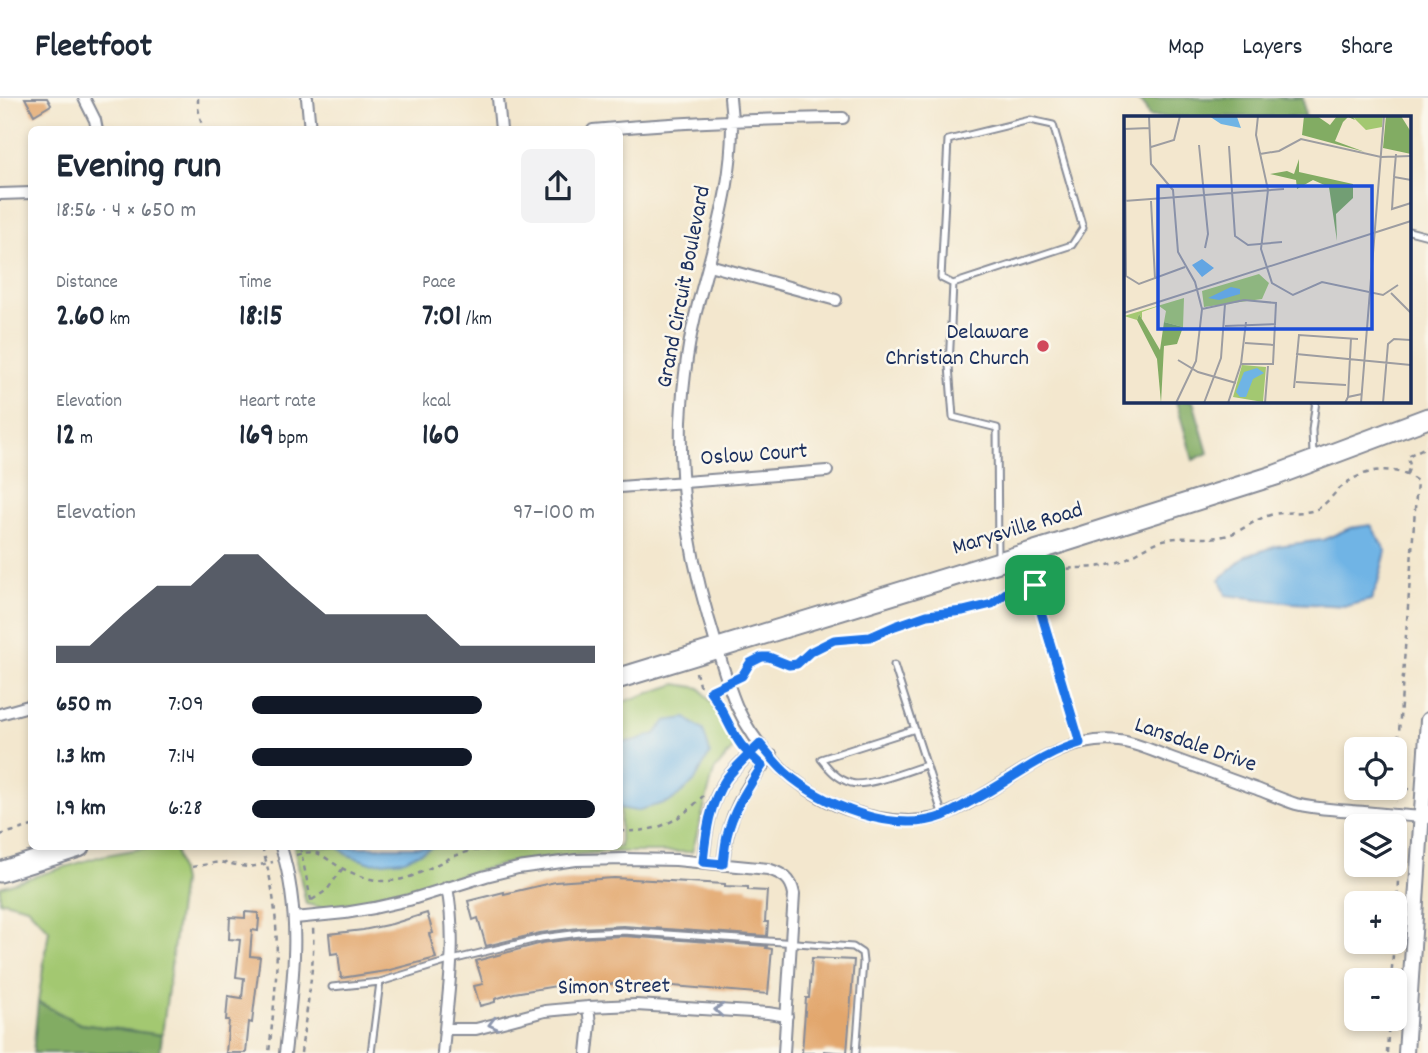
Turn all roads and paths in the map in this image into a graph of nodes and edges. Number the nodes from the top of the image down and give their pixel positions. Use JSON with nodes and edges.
{"nodes":[{"id":1,"x":83,"y":98,"type":"edge"},
{"id":2,"x":198,"y":98,"type":"edge"},
{"id":3,"x":307,"y":98,"type":"edge"},
{"id":4,"x":498,"y":98,"type":"edge"},
{"id":5,"x":730,"y":98,"type":"edge"},
{"id":6,"x":843,"y":118,"type":"dead end"},
{"id":7,"x":732,"y":120,"type":"junction"},
{"id":8,"x":96,"y":126,"type":"edge"},
{"id":9,"x":202,"y":126,"type":"edge"},
{"id":10,"x":310,"y":126,"type":"edge"},
{"id":11,"x":501,"y":126,"type":"edge"},
{"id":12,"x":623,"y":127,"type":"edge"},
{"id":13,"x":28,"y":193,"type":"edge"},
{"id":14,"x":0,"y":194,"type":"edge"},
{"id":15,"x":1410,"y":231,"type":"edge"},
{"id":16,"x":1428,"y":236,"type":"edge"},
{"id":17,"x":709,"y":265,"type":"junction"},
{"id":18,"x":953,"y":284,"type":"junction"},
{"id":19,"x":836,"y":300,"type":"dead end"},
{"id":20,"x":1316,"y":402,"type":"edge"},
{"id":21,"x":1428,"y":418,"type":"edge"},
{"id":22,"x":1428,"y":446,"type":"edge"},
{"id":23,"x":1313,"y":461,"type":"junction"},
{"id":24,"x":827,"y":471,"type":"dead end"},
{"id":25,"x":1407,"y":474,"type":"junction"},
{"id":26,"x":684,"y":483,"type":"junction"},
{"id":27,"x":623,"y":486,"type":"edge"},
{"id":28,"x":1051,"y":546,"type":"junction"},
{"id":29,"x":998,"y":562,"type":"junction"},
{"id":30,"x":1036,"y":576,"type":"junction"},
{"id":31,"x":718,"y":648,"type":"junction"},
{"id":32,"x":689,"y":657,"type":"junction"},
{"id":33,"x":894,"y":665,"type":"dead end"},
{"id":34,"x":623,"y":677,"type":"edge"},
{"id":35,"x":727,"y":682,"type":"junction"},
{"id":36,"x":710,"y":691,"type":"junction"},
{"id":37,"x":28,"y":706,"type":"edge"},
{"id":38,"x":0,"y":714,"type":"edge"},
{"id":39,"x":1428,"y":720,"type":"edge"},
{"id":40,"x":915,"y":729,"type":"junction"},
{"id":41,"x":1399,"y":737,"type":"edge"},
{"id":42,"x":1080,"y":743,"type":"junction"},
{"id":43,"x":760,"y":744,"type":"junction"},
{"id":44,"x":735,"y":752,"type":"dead end"},
{"id":45,"x":772,"y":756,"type":"junction"},
{"id":46,"x":926,"y":765,"type":"junction"},
{"id":47,"x":704,"y":795,"type":"dead end"},
{"id":48,"x":943,"y":816,"type":"junction"},
{"id":49,"x":1425,"y":817,"type":"edge"},
{"id":50,"x":28,"y":827,"type":"edge"},
{"id":51,"x":623,"y":831,"type":"edge"},
{"id":52,"x":0,"y":835,"type":"edge"},
{"id":53,"x":70,"y":850,"type":"edge"},
{"id":54,"x":263,"y":850,"type":"edge"},
{"id":55,"x":302,"y":850,"type":"edge"},
{"id":56,"x":482,"y":850,"type":"edge"},
{"id":57,"x":482,"y":850,"type":"edge"},
{"id":58,"x":520,"y":850,"type":"edge"},
{"id":59,"x":282,"y":853,"type":"edge"},
{"id":60,"x":303,"y":853,"type":"junction"},
{"id":61,"x":703,"y":862,"type":"junction"},
{"id":62,"x":267,"y":863,"type":"junction"},
{"id":63,"x":723,"y":864,"type":"junction"},
{"id":64,"x":192,"y":867,"type":"dead end"},
{"id":65,"x":343,"y":868,"type":"junction"},
{"id":66,"x":0,"y":872,"type":"edge"},
{"id":67,"x":447,"y":887,"type":"junction"},
{"id":68,"x":312,"y":900,"type":"junction"},
{"id":69,"x":313,"y":917,"type":"junction"},
{"id":70,"x":295,"y":918,"type":"junction"},
{"id":71,"x":792,"y":942,"type":"junction"},
{"id":72,"x":452,"y":960,"type":"junction"},
{"id":73,"x":380,"y":982,"type":"junction"},
{"id":74,"x":332,"y":987,"type":"dead end"},
{"id":75,"x":588,"y":1007,"type":"junction"},
{"id":76,"x":786,"y":1016,"type":"junction"},
{"id":77,"x":445,"y":1029,"type":"junction"},
{"id":78,"x":1388,"y":1031,"type":"edge"},
{"id":79,"x":269,"y":1053,"type":"edge"},
{"id":80,"x":285,"y":1053,"type":"edge"},
{"id":81,"x":301,"y":1053,"type":"edge"},
{"id":82,"x":372,"y":1053,"type":"edge"},
{"id":83,"x":443,"y":1053,"type":"edge"},
{"id":84,"x":587,"y":1053,"type":"edge"},
{"id":85,"x":784,"y":1053,"type":"edge"},
{"id":86,"x":856,"y":1053,"type":"edge"},
{"id":87,"x":1387,"y":1053,"type":"edge"},
{"id":88,"x":1406,"y":1053,"type":"edge"}],
"edges":[{"from":1,"to":8,"type":"street"},
{"from":2,"to":9,"type":"path"},
{"from":3,"to":10,"type":"street"},
{"from":4,"to":11,"type":"street"},
{"from":5,"to":7,"type":"street","name":"Grand Circuit Boulevard"},
{"from":6,"to":7,"type":"street"},
{"from":7,"to":12,"type":"street"},
{"from":7,"to":17,"type":"street","name":"Grand Circuit Boulevard"},
{"from":13,"to":14,"type":"street"},
{"from":15,"to":16,"type":"lane"},
{"from":17,"to":19,"type":"street"},
{"from":17,"to":26,"type":"street","name":"Grand Circuit Boulevard"},
{"from":18,"to":18,"type":"lane"},
{"from":18,"to":29,"type":"lane"},
{"from":20,"to":23,"type":"lane"},
{"from":21,"to":23,"type":"highway","name":"Marysville Road"},
{"from":22,"to":25,"type":"path"},
{"from":23,"to":28,"type":"highway","name":"Marysville Road"},
{"from":24,"to":26,"type":"street","name":"Oslow Court"},
{"from":25,"to":30,"type":"path"},
{"from":25,"to":41,"type":"path"},
{"from":26,"to":27,"type":"street","name":"Oslow Court"},
{"from":26,"to":31,"type":"street","name":"Grand Circuit Boulevard"},
{"from":28,"to":29,"type":"highway","name":"Marysville Road"},
{"from":28,"to":30,"type":"lane"},
{"from":29,"to":31,"type":"highway","name":"Marysville Road"},
{"from":30,"to":35,"type":"path"},
{"from":30,"to":42,"type":"lane"},
{"from":31,"to":32,"type":"highway","name":"Marysville Road"},
{"from":31,"to":35,"type":"street","name":"Lansdale Drive"},
{"from":32,"to":34,"type":"highway","name":"Marysville Road"},
{"from":32,"to":36,"type":"path"},
{"from":33,"to":40,"type":"lane"},
{"from":35,"to":36,"type":"path"},
{"from":35,"to":43,"type":"street","name":"Lansdale Drive"},
{"from":36,"to":44,"type":"path"},
{"from":37,"to":38,"type":"street"},
{"from":39,"to":49,"type":"street"},
{"from":40,"to":46,"type":"lane"},
{"from":40,"to":46,"type":"lane"},
{"from":42,"to":48,"type":"street","name":"Lansdale Drive"},
{"from":42,"to":49,"type":"street","name":"Lansdale Drive"},
{"from":43,"to":45,"type":"street","name":"Lansdale Drive"},
{"from":43,"to":61,"type":"street"},
{"from":45,"to":48,"type":"street","name":"Lansdale Drive"},
{"from":45,"to":63,"type":"street"},
{"from":46,"to":48,"type":"lane"},
{"from":47,"to":51,"type":"path"},
{"from":49,"to":88,"type":"street"},
{"from":50,"to":52,"type":"path"},
{"from":53,"to":66,"type":"highway"},
{"from":54,"to":62,"type":"path"},
{"from":55,"to":60,"type":"path"},
{"from":56,"to":65,"type":"path"},
{"from":57,"to":58,"type":"path"},
{"from":59,"to":60,"type":"path"},
{"from":59,"to":62,"type":"path"},
{"from":59,"to":70,"type":"street"},
{"from":60,"to":65,"type":"path"},
{"from":60,"to":68,"type":"path"},
{"from":61,"to":63,"type":"street"},
{"from":61,"to":67,"type":"street"},
{"from":62,"to":64,"type":"path"},
{"from":62,"to":79,"type":"path"},
{"from":63,"to":71,"type":"street"},
{"from":65,"to":68,"type":"path"},
{"from":67,"to":69,"type":"street"},
{"from":67,"to":72,"type":"street"},
{"from":68,"to":69,"type":"path"},
{"from":69,"to":70,"type":"street"},
{"from":69,"to":81,"type":"path"},
{"from":70,"to":80,"type":"street"},
{"from":71,"to":72,"type":"lane"},
{"from":71,"to":76,"type":"street"},
{"from":71,"to":86,"type":"lane"},
{"from":72,"to":73,"type":"lane"},
{"from":72,"to":77,"type":"street"},
{"from":73,"to":74,"type":"lane"},
{"from":73,"to":82,"type":"lane"},
{"from":76,"to":75,"type":"street","name":"Simon Street","one_way":true},
{"from":75,"to":77,"type":"street","name":"Simon Street","one_way":true},
{"from":75,"to":84,"type":"street"},
{"from":76,"to":85,"type":"street"},
{"from":77,"to":83,"type":"street"},
{"from":78,"to":87,"type":"path"}]}
